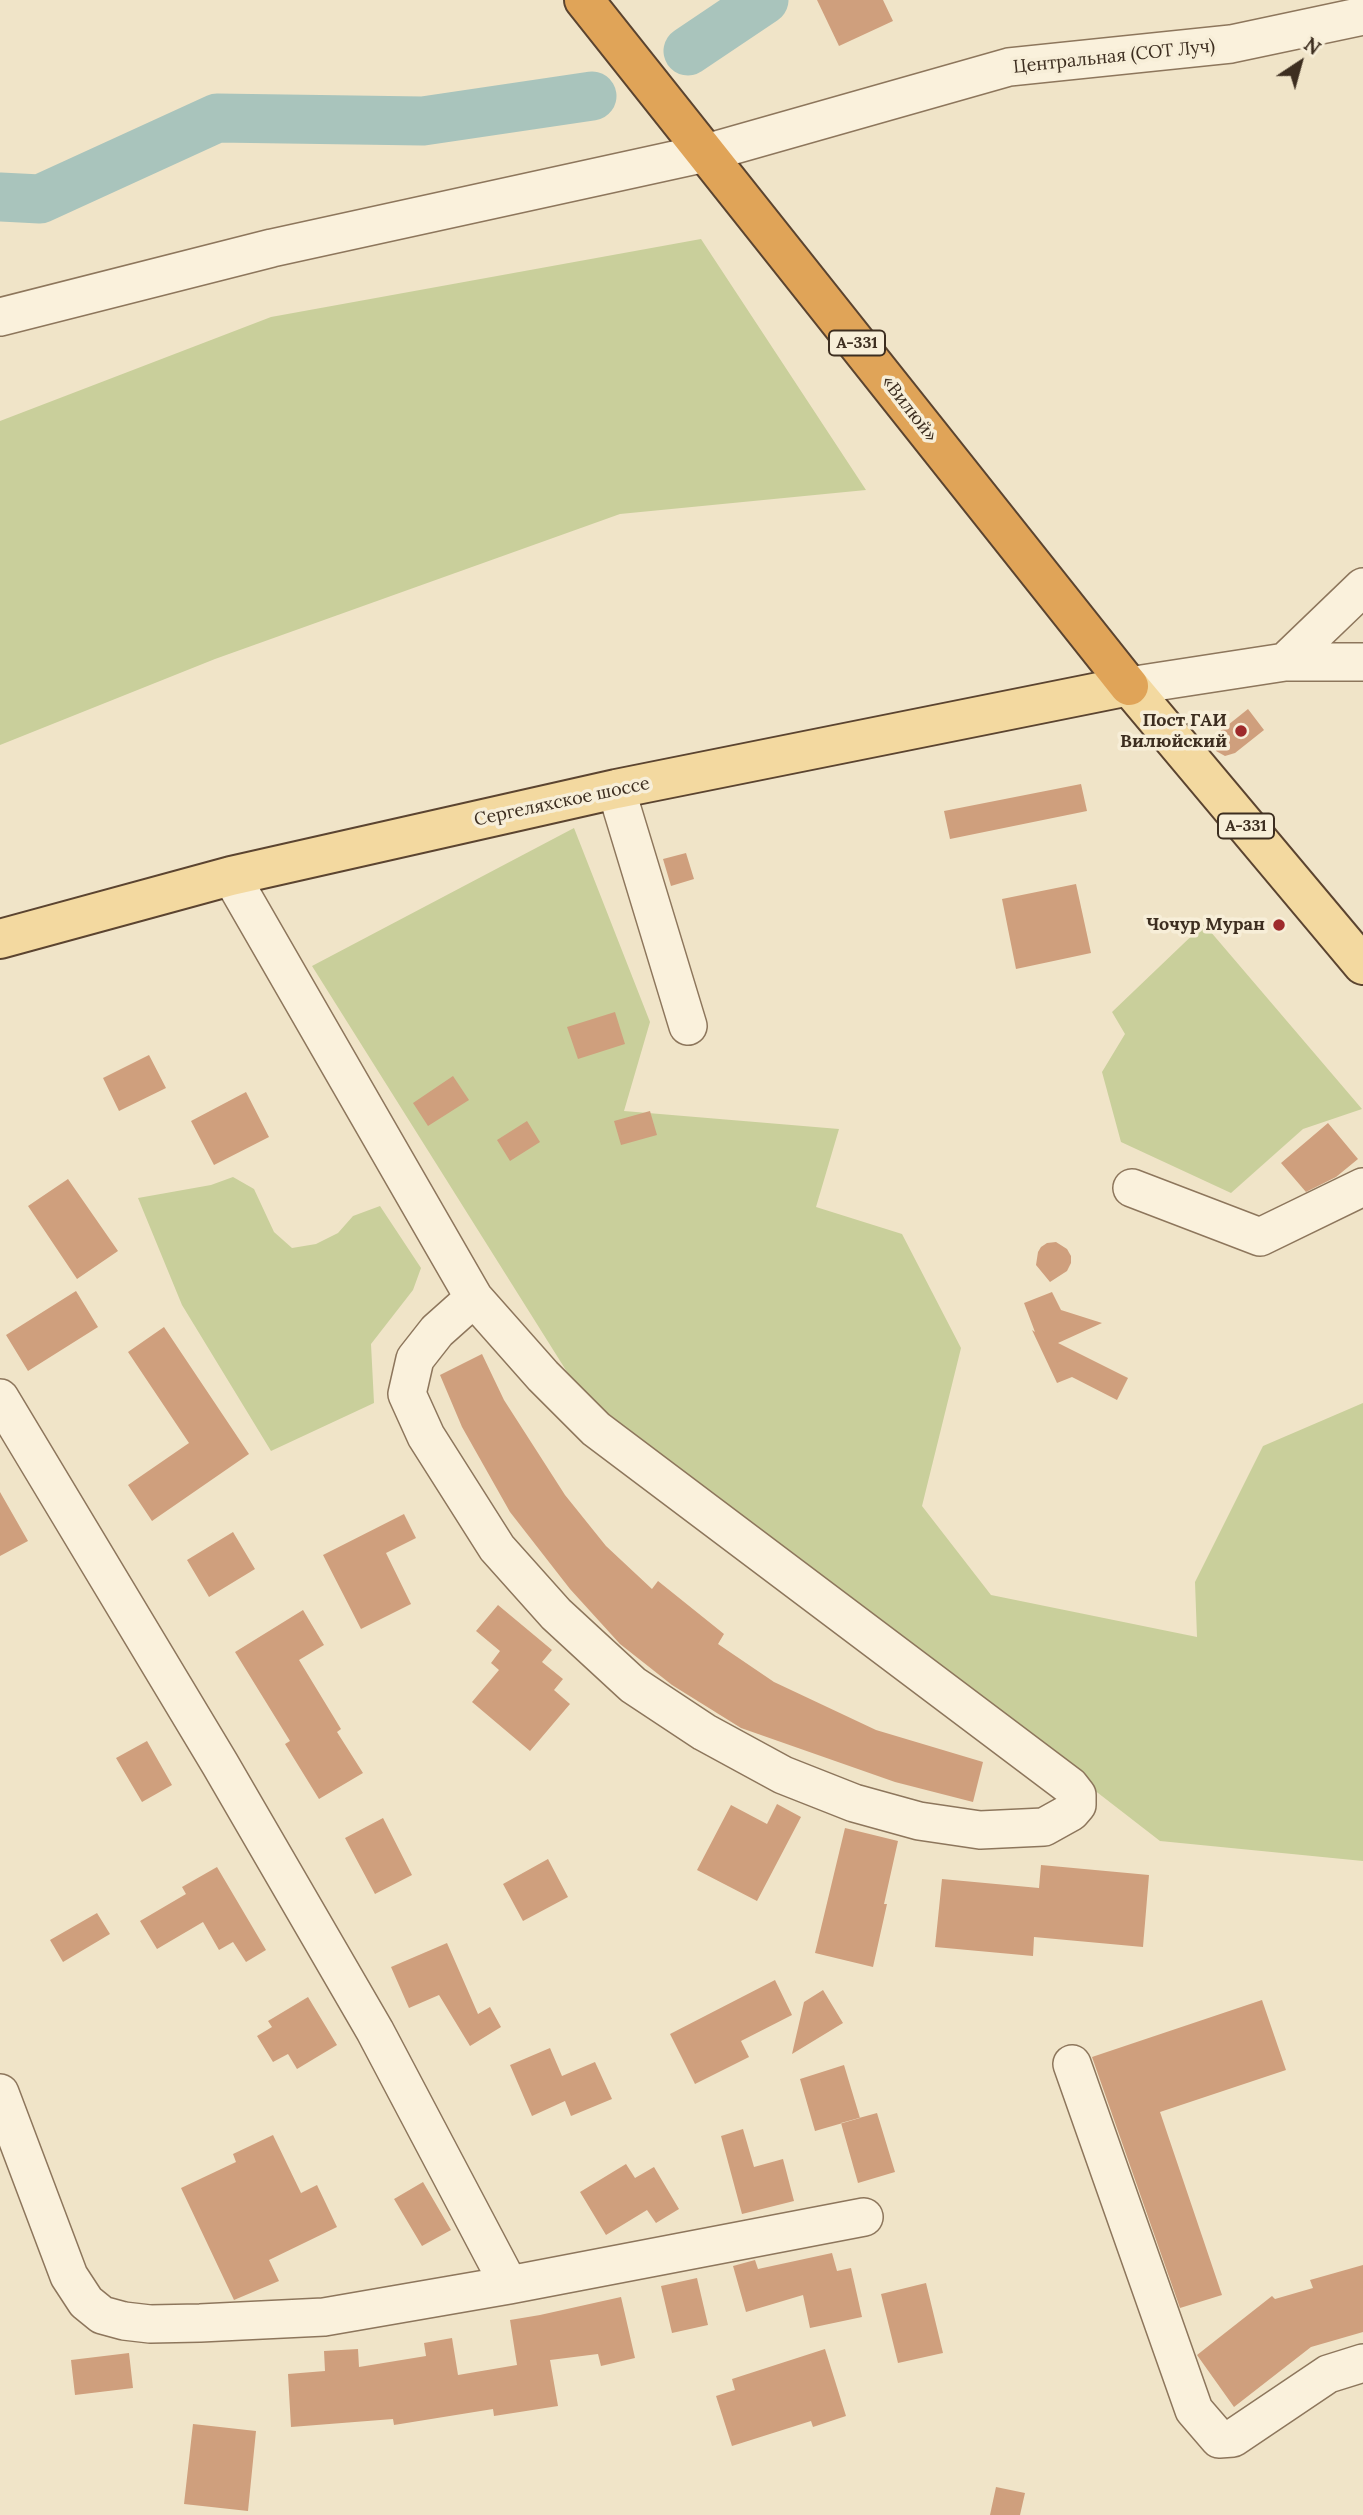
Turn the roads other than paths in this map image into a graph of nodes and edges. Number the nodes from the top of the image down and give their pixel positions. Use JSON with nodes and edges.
{"nodes":[{"id":1,"x":584,"y":0,"type":"edge"},
{"id":2,"x":1363,"y":16,"type":"edge"},
{"id":3,"x":706,"y":153,"type":"junction"},
{"id":4,"x":0,"y":317,"type":"edge"},
{"id":5,"x":1363,"y":587,"type":"edge"},
{"id":6,"x":1285,"y":662,"type":"junction"},
{"id":7,"x":1363,"y":662,"type":"edge"},
{"id":8,"x":1129,"y":686,"type":"junction"},
{"id":9,"x":616,"y":789,"type":"junction"},
{"id":10,"x":231,"y":876,"type":"junction"},
{"id":11,"x":0,"y":939,"type":"edge"},
{"id":12,"x":1363,"y":965,"type":"edge"},
{"id":13,"x":688,"y":1027,"type":"dead end"},
{"id":14,"x":1363,"y":1187,"type":"edge"},
{"id":15,"x":1132,"y":1188,"type":"dead end"},
{"id":16,"x":474,"y":1298,"type":"junction"},
{"id":17,"x":0,"y":1398,"type":"edge"},
{"id":18,"x":1072,"y":2064,"type":"dead end"},
{"id":19,"x":0,"y":2093,"type":"edge"},
{"id":20,"x":864,"y":2217,"type":"dead end"},
{"id":21,"x":509,"y":2285,"type":"junction"},
{"id":22,"x":1363,"y":2363,"type":"edge"}],
"edges":[{"from":1,"to":3,"type":"highway","name":"«Вилюй»","number":"А-331"},
{"from":2,"to":3,"type":"street","name":"Центральная (СОТ Луч)"},
{"from":3,"to":4,"type":"street","name":"Центральная (СОТ Луч)"},
{"from":3,"to":8,"type":"highway","name":"«Вилюй»","number":"А-331"},
{"from":5,"to":6,"type":"street"},
{"from":6,"to":7,"type":"street"},
{"from":6,"to":8,"type":"street"},
{"from":8,"to":9,"type":"main road","name":"Сергеляхское шоссе"},
{"from":8,"to":12,"type":"main road","number":"А-331"},
{"from":9,"to":10,"type":"main road","name":"Сергеляхское шоссе"},
{"from":9,"to":13,"type":"street"},
{"from":10,"to":11,"type":"main road","name":"Сергеляхское шоссе"},
{"from":10,"to":16,"type":"street"},
{"from":14,"to":15,"type":"street"},
{"from":16,"to":16,"type":"street"},
{"from":17,"to":21,"type":"street"},
{"from":18,"to":22,"type":"street"},
{"from":19,"to":21,"type":"street"},
{"from":20,"to":21,"type":"street"}]}
